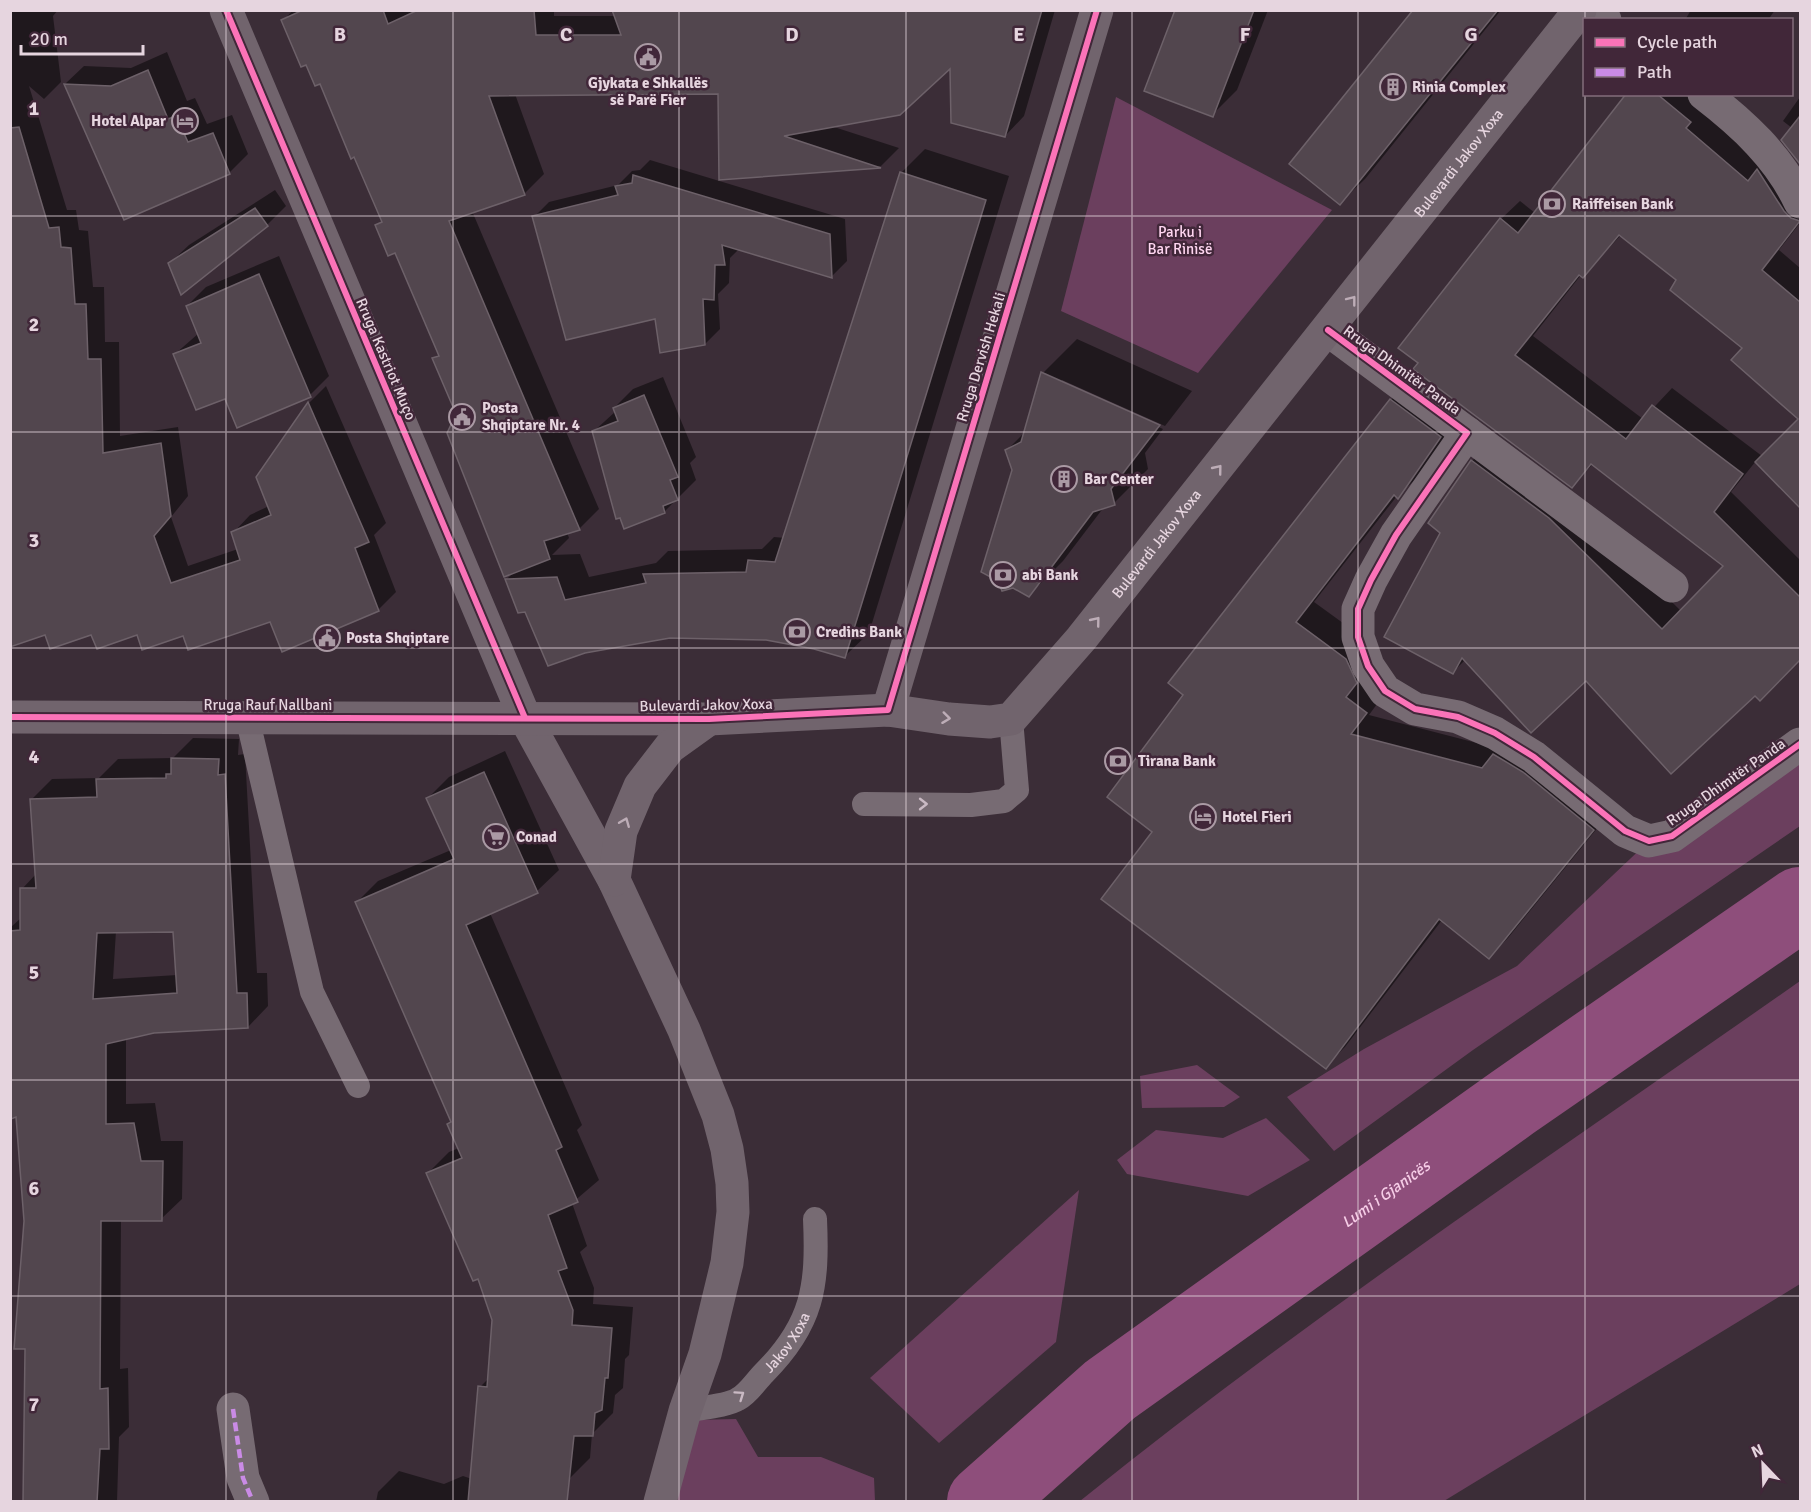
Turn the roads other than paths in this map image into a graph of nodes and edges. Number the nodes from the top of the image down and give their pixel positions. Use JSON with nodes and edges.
{"nodes":[{"id":1,"x":226,"y":10,"type":"edge"},
{"id":2,"x":1097,"y":10,"type":"edge"},
{"id":3,"x":1580,"y":10,"type":"edge"},
{"id":4,"x":1706,"y":96,"type":"edge"},
{"id":5,"x":1800,"y":202,"type":"edge"},
{"id":6,"x":1328,"y":330,"type":"junction"},
{"id":7,"x":1467,"y":432,"type":"junction"},
{"id":8,"x":1672,"y":586,"type":"dead end"},
{"id":9,"x":888,"y":710,"type":"junction"},
{"id":10,"x":10,"y":717,"type":"edge"},
{"id":11,"x":247,"y":717,"type":"junction"},
{"id":12,"x":525,"y":718,"type":"junction"},
{"id":13,"x":709,"y":719,"type":"junction"},
{"id":14,"x":1011,"y":719,"type":"junction"},
{"id":15,"x":1800,"y":744,"type":"edge"},
{"id":16,"x":864,"y":804,"type":"dead end"},
{"id":17,"x":614,"y":880,"type":"junction"},
{"id":18,"x":358,"y":1086,"type":"dead end"},
{"id":19,"x":816,"y":1219,"type":"dead end"},
{"id":20,"x":233,"y":1409,"type":"dead end"},
{"id":21,"x":685,"y":1411,"type":"junction"},
{"id":22,"x":253,"y":1502,"type":"edge"},
{"id":23,"x":660,"y":1502,"type":"edge"}],
"edges":[{"from":1,"to":12,"type":"main road","name":"Rruga Kastriot Muço"},
{"from":2,"to":9,"type":"main road","name":"Rruga Dervish Hekali"},
{"from":6,"to":3,"type":"main road","name":"Bulevardi Jakov Xoxa","one_way":true},
{"from":4,"to":5,"type":"street"},
{"from":6,"to":7,"type":"street","name":"Rruga Dhimitër Panda"},
{"from":14,"to":6,"type":"main road","name":"Bulevardi Jakov Xoxa","one_way":true},
{"from":7,"to":8,"type":"street","name":"Rruga Dhimitër Panda"},
{"from":7,"to":15,"type":"street","name":"Rruga Dhimitër Panda"},
{"from":9,"to":13,"type":"main road","name":"Bulevardi Jakov Xoxa"},
{"from":9,"to":14,"type":"main road","name":"Bulevardi Jakov Xoxa","one_way":true},
{"from":10,"to":11,"type":"main road","name":"Rruga Rauf Nallbani"},
{"from":11,"to":12,"type":"main road","name":"Rruga Rauf Nallbani"},
{"from":11,"to":18,"type":"lane"},
{"from":12,"to":13,"type":"main road","name":"Bulevardi Jakov Xoxa"},
{"from":12,"to":17,"type":"main road"},
{"from":17,"to":13,"type":"main road","one_way":true},
{"from":16,"to":14,"type":"lane","one_way":true},
{"from":17,"to":21,"type":"main road"},
{"from":21,"to":19,"type":"lane","name":"Jakov Xoxa","one_way":true},
{"from":20,"to":22,"type":"street"},
{"from":21,"to":23,"type":"main road"}]}
